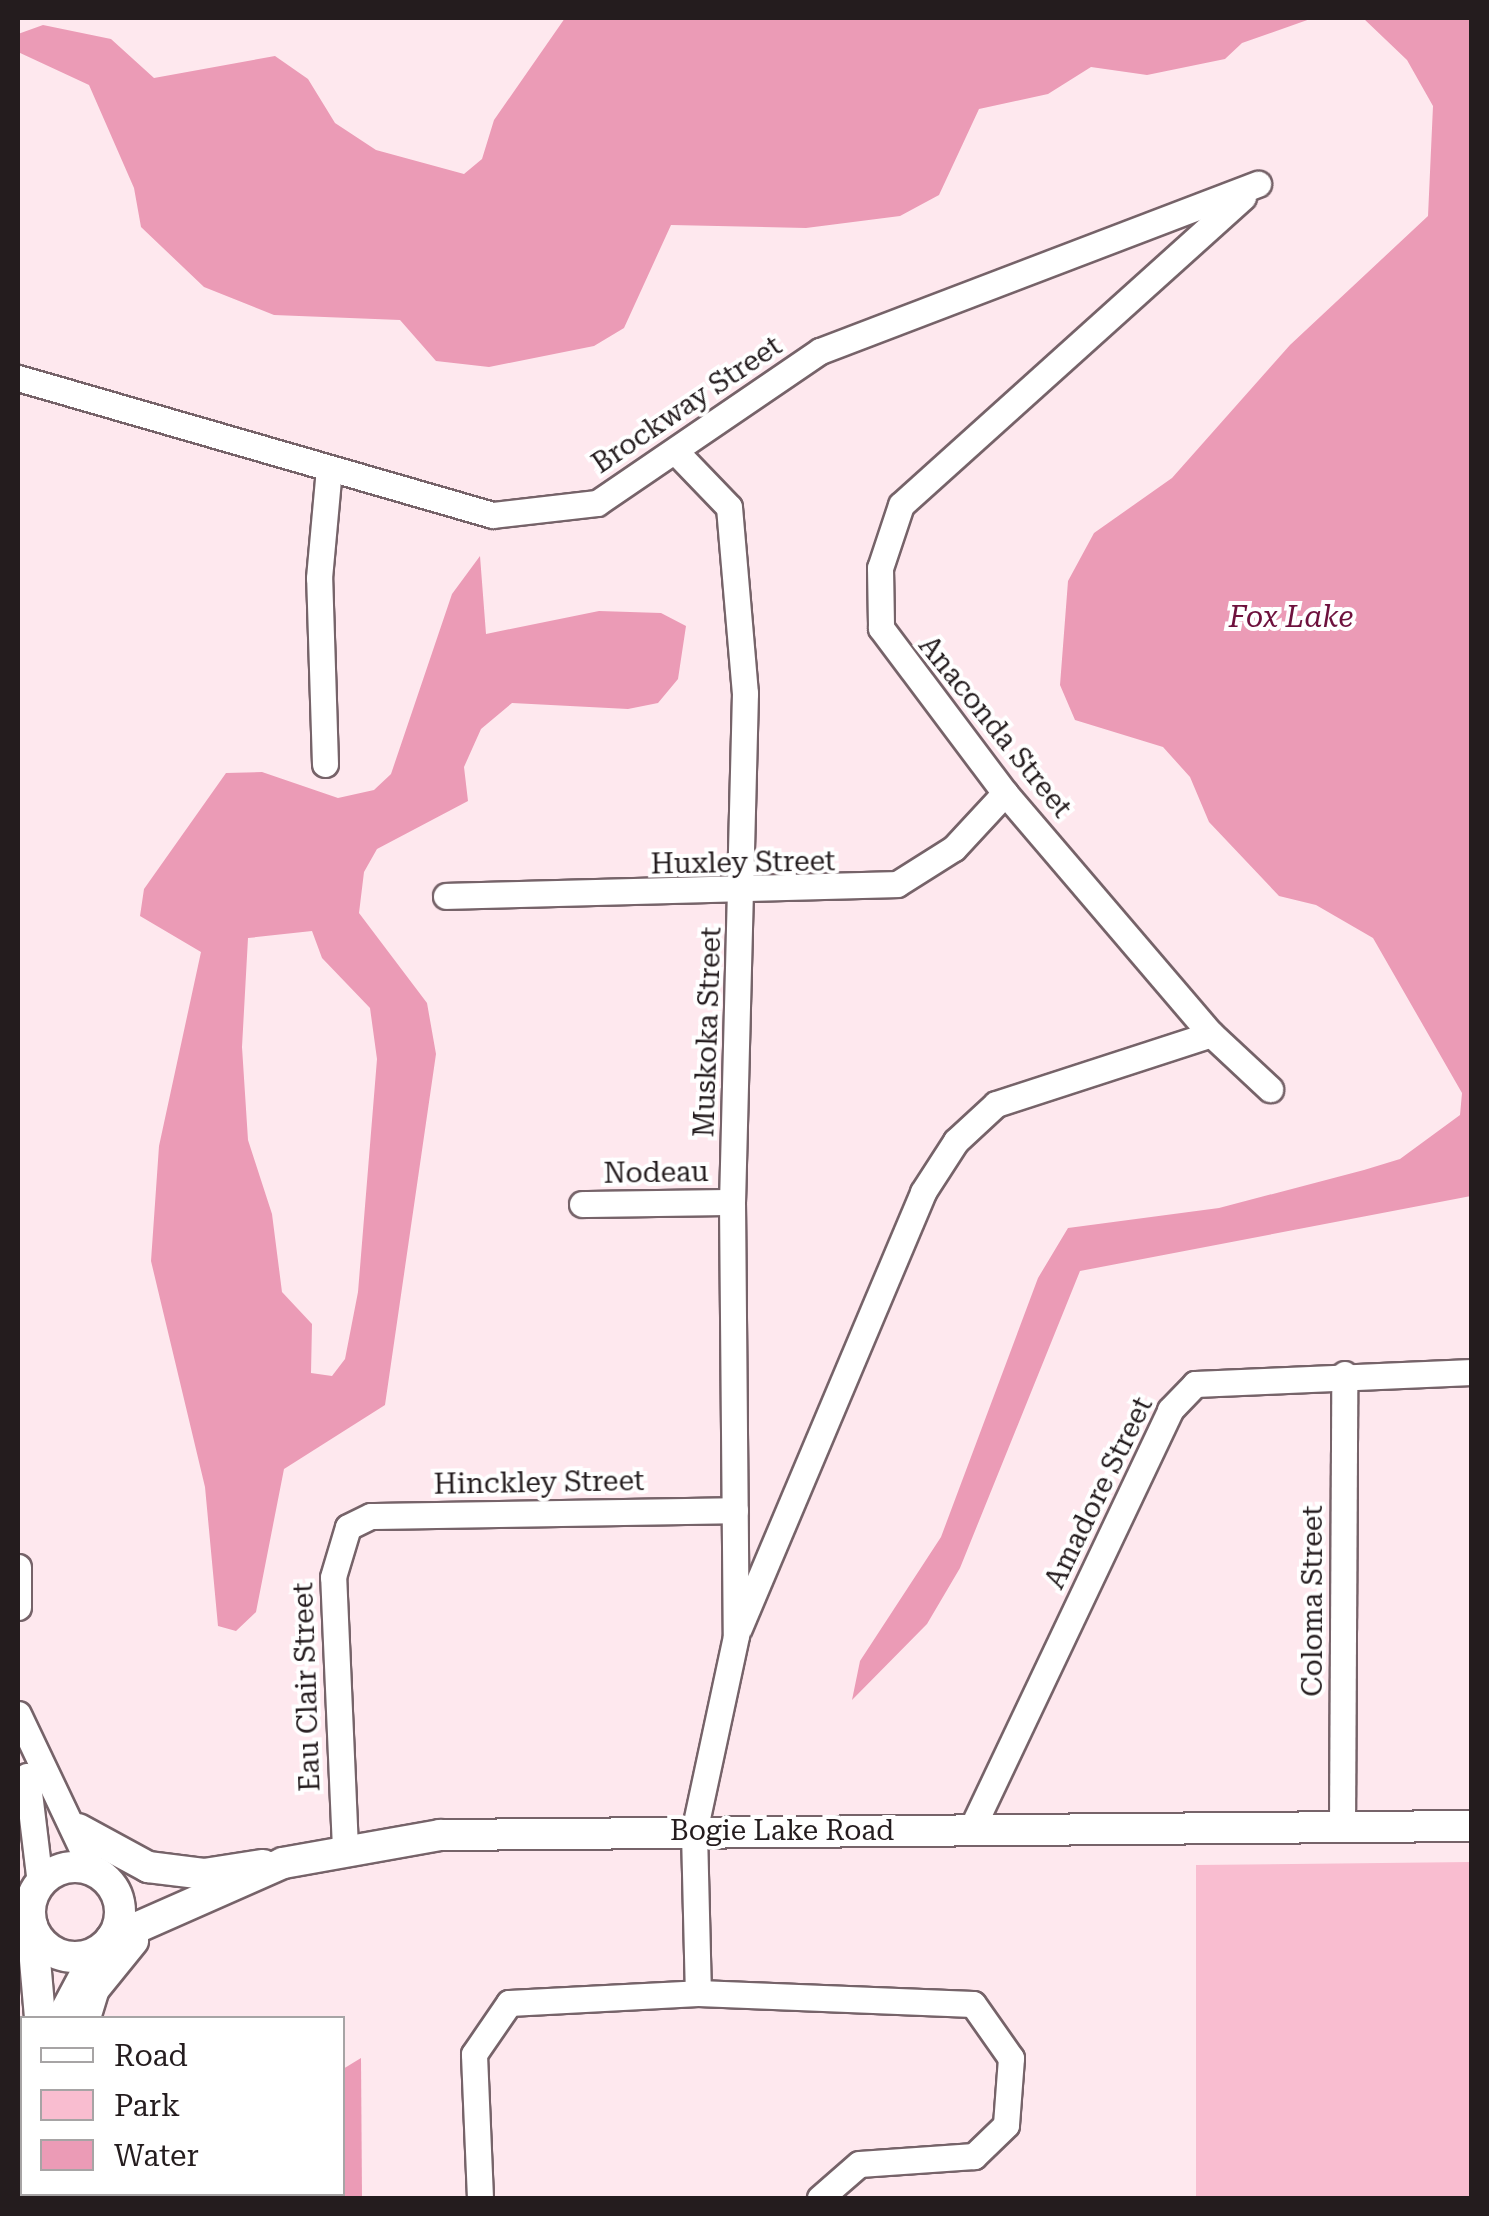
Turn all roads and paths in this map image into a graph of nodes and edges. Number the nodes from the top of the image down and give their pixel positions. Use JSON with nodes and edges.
{"nodes":[{"id":1,"x":1258,"y":184,"type":"joint"},
{"id":2,"x":18,"y":378,"type":"edge"},
{"id":3,"x":676,"y":452,"type":"junction"},
{"id":4,"x":330,"y":468,"type":"junction"},
{"id":5,"x":325,"y":764,"type":"dead end"},
{"id":6,"x":1005,"y":793,"type":"junction"},
{"id":7,"x":742,"y":895,"type":"junction"},
{"id":8,"x":446,"y":896,"type":"dead end"},
{"id":9,"x":1211,"y":1034,"type":"junction"},
{"id":10,"x":1270,"y":1089,"type":"dead end"},
{"id":11,"x":732,"y":1202,"type":"junction"},
{"id":12,"x":582,"y":1204,"type":"dead end"},
{"id":13,"x":1472,"y":1372,"type":"edge"},
{"id":14,"x":1344,"y":1374,"type":"junction"},
{"id":15,"x":735,"y":1510,"type":"junction"},
{"id":16,"x":348,"y":1527,"type":"joint"},
{"id":17,"x":18,"y":1566,"type":"edge"},
{"id":18,"x":18,"y":1607,"type":"edge"},
{"id":19,"x":736,"y":1636,"type":"junction"},
{"id":20,"x":18,"y":1714,"type":"edge"},
{"id":21,"x":18,"y":1754,"type":"edge"},
{"id":22,"x":1472,"y":1826,"type":"edge"},
{"id":23,"x":1342,"y":1828,"type":"junction"},
{"id":24,"x":78,"y":1829,"type":"junction"},
{"id":25,"x":971,"y":1830,"type":"junction"},
{"id":26,"x":694,"y":1832,"type":"junction"},
{"id":27,"x":344,"y":1848,"type":"junction"},
{"id":28,"x":283,"y":1864,"type":"junction"},
{"id":29,"x":99,"y":1874,"type":"junction"},
{"id":30,"x":204,"y":1874,"type":"junction"},
{"id":31,"x":40,"y":1883,"type":"junction"},
{"id":32,"x":32,"y":1926,"type":"junction"},
{"id":33,"x":143,"y":1932,"type":"junction"},
{"id":34,"x":108,"y":1942,"type":"junction"},
{"id":35,"x":698,"y":1993,"type":"junction"},
{"id":36,"x":40,"y":2016,"type":"edge"},
{"id":37,"x":62,"y":2016,"type":"edge"},
{"id":38,"x":86,"y":2016,"type":"edge"},
{"id":39,"x":480,"y":2198,"type":"edge"},
{"id":40,"x":820,"y":2198,"type":"edge"}],
"edges":[{"from":1,"to":3,"type":"street","name":"Brockway Street"},
{"from":1,"to":6,"type":"street","name":"Anaconda Street"},
{"from":2,"to":4,"type":"street","name":"Brockway Street"},
{"from":3,"to":4,"type":"street","name":"Brockway Street"},
{"from":3,"to":7,"type":"street","name":"Muskoka Street"},
{"from":4,"to":5,"type":"street"},
{"from":6,"to":7,"type":"street","name":"Huxley Street"},
{"from":6,"to":9,"type":"street","name":"Anaconda Street"},
{"from":7,"to":8,"type":"street","name":"Huxley Street"},
{"from":7,"to":11,"type":"street","name":"Muskoka Street"},
{"from":9,"to":10,"type":"street","name":"Anaconda Street"},
{"from":9,"to":19,"type":"street","name":"Muskoka Street"},
{"from":11,"to":12,"type":"street","name":"Nodeau"},
{"from":11,"to":15,"type":"street","name":"Muskoka Street"},
{"from":13,"to":14,"type":"street","name":"Amadore Street"},
{"from":14,"to":23,"type":"street","name":"Coloma Street"},
{"from":14,"to":25,"type":"street","name":"Amadore Street"},
{"from":15,"to":16,"type":"street","name":"Hinckley Street"},
{"from":15,"to":19,"type":"street","name":"Muskoka Street"},
{"from":16,"to":27,"type":"street","name":"Eau Clair Street"},
{"from":17,"to":18,"type":"street"},
{"from":19,"to":26,"type":"street","name":"Muskoka Street"},
{"from":20,"to":24,"type":"street"},
{"from":21,"to":31,"type":"street"},
{"from":22,"to":23,"type":"main road","name":"Bogie Lake Road"},
{"from":23,"to":25,"type":"main road","name":"Bogie Lake Road"},
{"from":24,"to":29,"type":"street"},
{"from":24,"to":30,"type":"main road"},
{"from":25,"to":26,"type":"main road","name":"Bogie Lake Road"},
{"from":26,"to":27,"type":"main road","name":"Bogie Lake Road"},
{"from":26,"to":35,"type":"street","name":"Muskoka Street"},
{"from":27,"to":28,"type":"main road","name":"Bogie Lake Road"},
{"from":28,"to":30,"type":"main road"},
{"from":28,"to":33,"type":"main road","name":"Bogie Lake Road"},
{"from":29,"to":30,"type":"main road"},
{"from":29,"to":31,"type":"main road"},
{"from":29,"to":34,"type":"main road"},
{"from":31,"to":32,"type":"main road"},
{"from":32,"to":34,"type":"main road"},
{"from":32,"to":36,"type":"main road"},
{"from":33,"to":34,"type":"main road","name":"Bogie Lake Road"},
{"from":33,"to":38,"type":"main road"},
{"from":34,"to":37,"type":"main road"},
{"from":35,"to":39,"type":"street"},
{"from":35,"to":40,"type":"street"}]}
